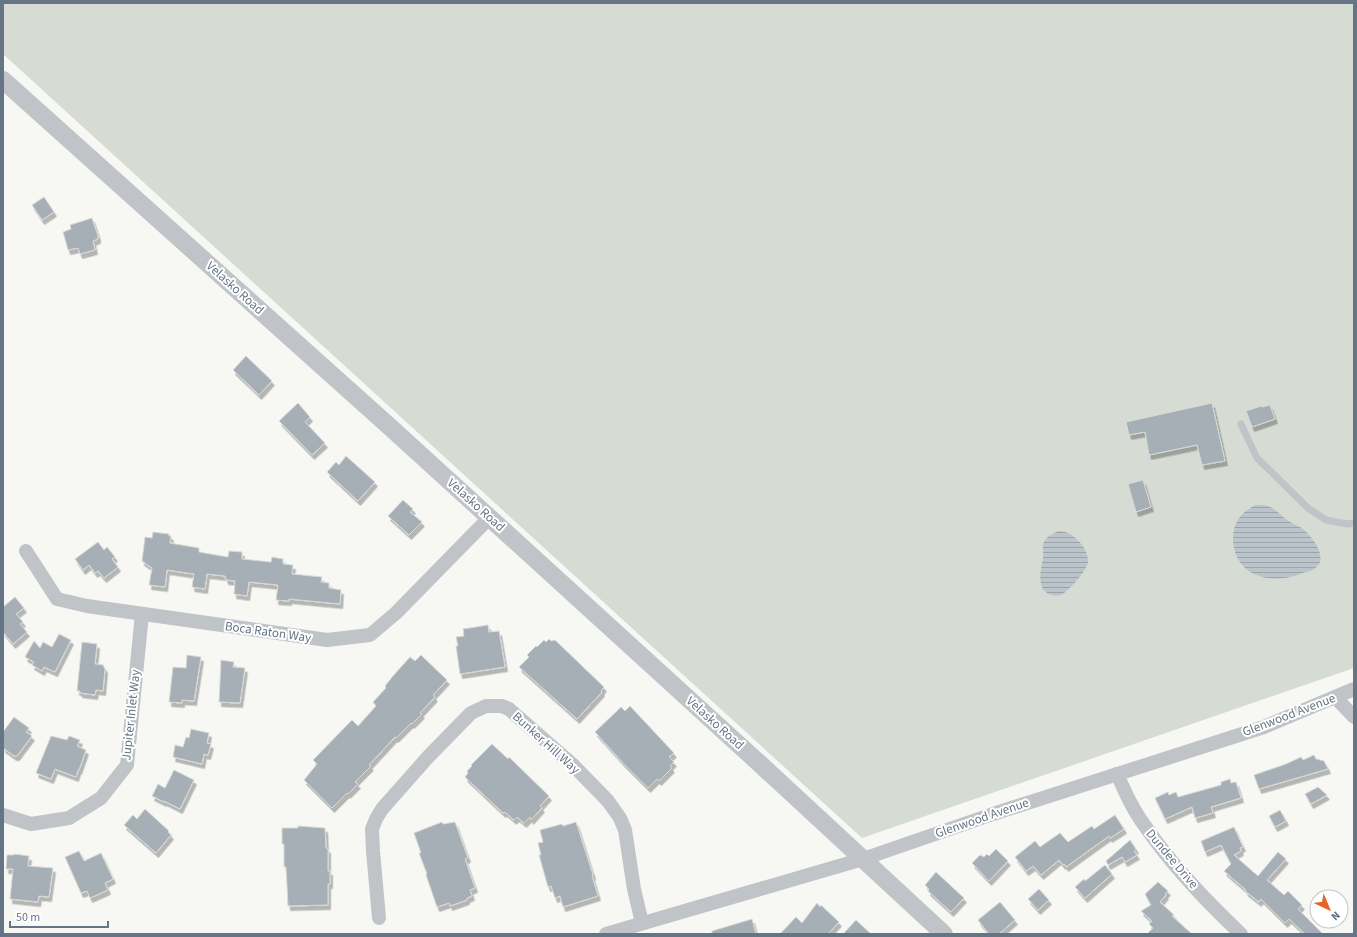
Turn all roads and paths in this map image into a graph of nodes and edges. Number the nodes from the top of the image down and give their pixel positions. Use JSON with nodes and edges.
{"nodes":[{"id":1,"x":3,"y":80,"type":"edge"},
{"id":2,"x":1241,"y":424,"type":"dead end"},
{"id":3,"x":490,"y":518,"type":"junction"},
{"id":4,"x":1354,"y":523,"type":"edge"},
{"id":5,"x":26,"y":551,"type":"dead end"},
{"id":6,"x":142,"y":614,"type":"junction"},
{"id":7,"x":1354,"y":689,"type":"edge"},
{"id":8,"x":1335,"y":697,"type":"junction"},
{"id":9,"x":1354,"y":717,"type":"edge"},
{"id":10,"x":1117,"y":774,"type":"junction"},
{"id":11,"x":3,"y":815,"type":"edge"},
{"id":12,"x":864,"y":859,"type":"junction"},
{"id":13,"x":379,"y":918,"type":"dead end"},
{"id":14,"x":642,"y":923,"type":"junction"},
{"id":15,"x":606,"y":934,"type":"edge"},
{"id":16,"x":944,"y":934,"type":"edge"},
{"id":17,"x":1241,"y":934,"type":"edge"}],
"edges":[{"from":1,"to":3,"type":"street","name":"Velasko Road"},
{"from":2,"to":4,"type":"lane"},
{"from":3,"to":6,"type":"street","name":"Boca Raton Way"},
{"from":3,"to":12,"type":"street","name":"Velasko Road"},
{"from":5,"to":6,"type":"street","name":"Boca Raton Way"},
{"from":6,"to":11,"type":"street","name":"Jupiter Inlet Way"},
{"from":7,"to":8,"type":"street","name":"Glenwood Avenue"},
{"from":8,"to":9,"type":"street"},
{"from":8,"to":10,"type":"street","name":"Glenwood Avenue"},
{"from":10,"to":12,"type":"street","name":"Glenwood Avenue"},
{"from":10,"to":17,"type":"street","name":"Dundee Drive"},
{"from":12,"to":14,"type":"street","name":"Glenwood Avenue"},
{"from":12,"to":16,"type":"street","name":"Velasko Road"},
{"from":13,"to":14,"type":"street","name":"Bunker Hill Way"},
{"from":14,"to":15,"type":"street","name":"Glenwood Avenue"}]}
